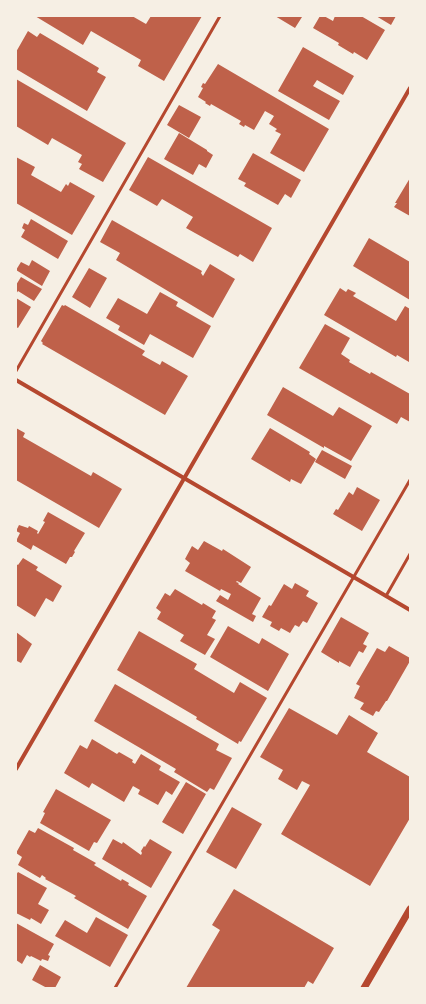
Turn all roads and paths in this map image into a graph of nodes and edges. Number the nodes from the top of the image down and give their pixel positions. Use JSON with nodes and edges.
{"nodes":[{"id":1,"x":220,"y":16,"type":"edge"},
{"id":2,"x":410,"y":88,"type":"edge"},
{"id":3,"x":16,"y":371,"type":"edge"},
{"id":4,"x":16,"y":380,"type":"edge"},
{"id":5,"x":185,"y":478,"type":"junction"},
{"id":6,"x":410,"y":480,"type":"edge"},
{"id":7,"x":410,"y":554,"type":"edge"},
{"id":8,"x":354,"y":577,"type":"junction"},
{"id":9,"x":386,"y":596,"type":"junction"},
{"id":10,"x":410,"y":610,"type":"edge"},
{"id":11,"x":16,"y":769,"type":"edge"},
{"id":12,"x":410,"y":909,"type":"edge"},
{"id":13,"x":115,"y":988,"type":"edge"},
{"id":14,"x":364,"y":988,"type":"edge"}],
"edges":[{"from":1,"to":3,"type":"lane"},
{"from":2,"to":5,"type":"street"},
{"from":4,"to":5,"type":"street"},
{"from":5,"to":8,"type":"street"},
{"from":5,"to":11,"type":"street"},
{"from":6,"to":8,"type":"lane"},
{"from":7,"to":9,"type":"lane"},
{"from":8,"to":9,"type":"street"},
{"from":8,"to":13,"type":"lane"},
{"from":9,"to":10,"type":"street"},
{"from":12,"to":14,"type":"street"}]}
